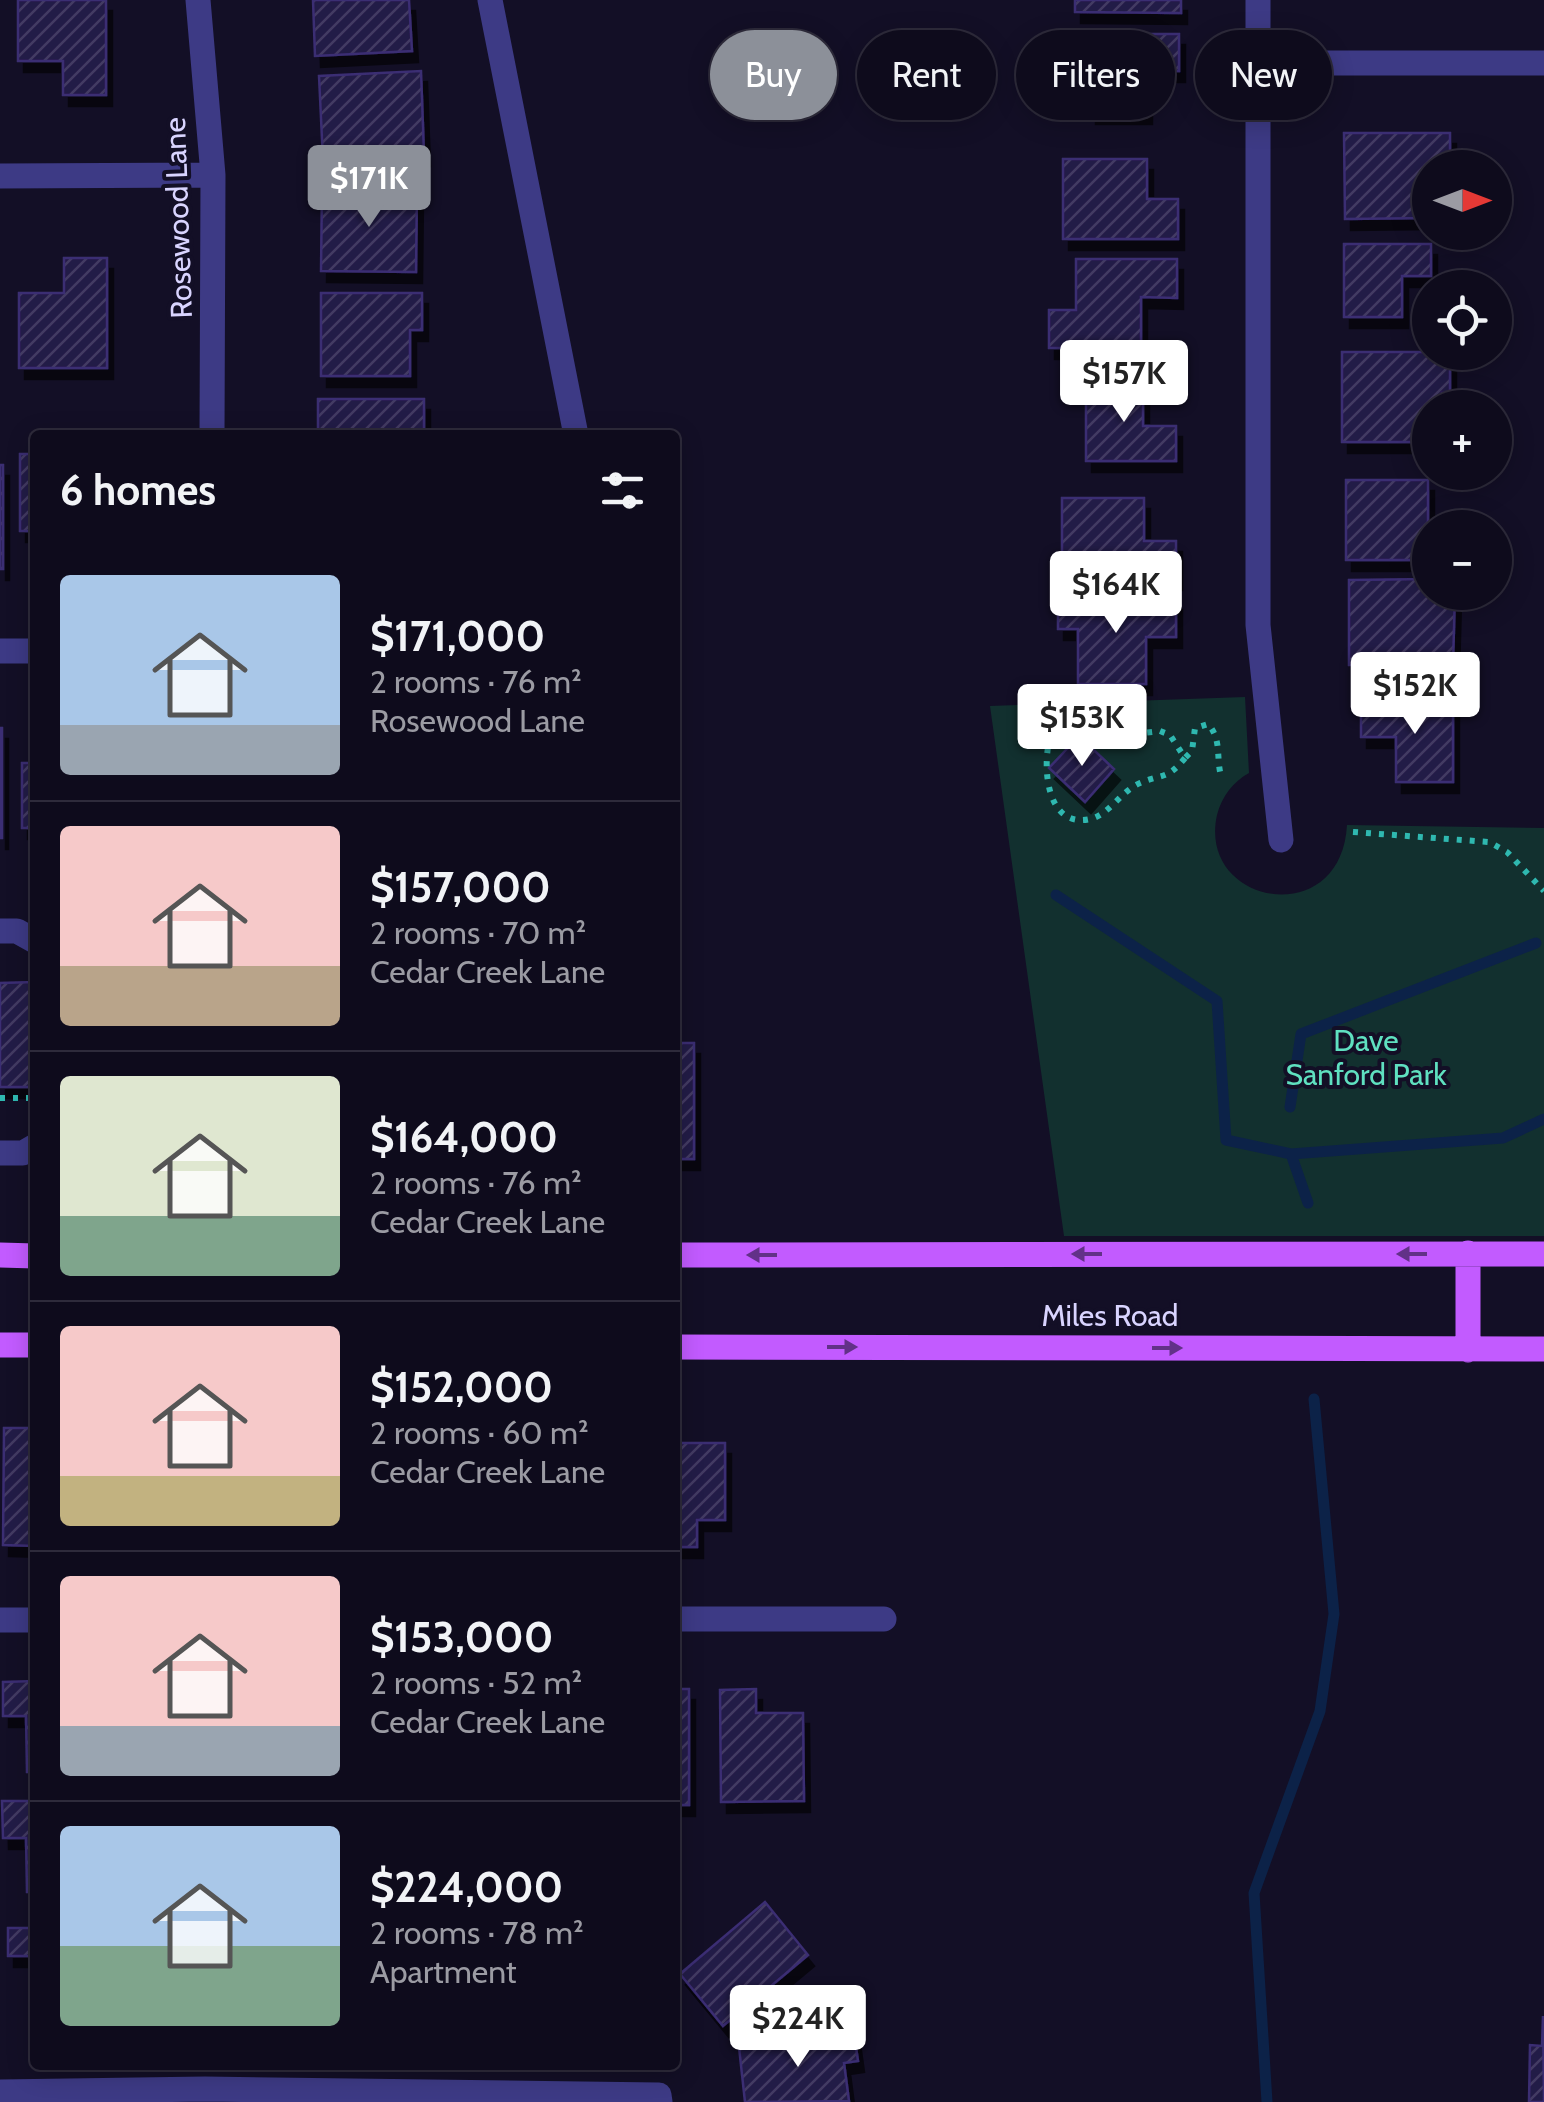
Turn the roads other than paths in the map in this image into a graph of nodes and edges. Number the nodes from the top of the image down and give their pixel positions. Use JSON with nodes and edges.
{"nodes":[{"id":1,"x":198,"y":0,"type":"edge"},
{"id":2,"x":490,"y":0,"type":"edge"},
{"id":3,"x":1258,"y":0,"type":"edge"},
{"id":4,"x":1258,"y":30,"type":"edge"},
{"id":5,"x":1332,"y":63,"type":"edge"},
{"id":6,"x":1544,"y":64,"type":"edge"},
{"id":7,"x":1258,"y":120,"type":"edge"},
{"id":8,"x":213,"y":175,"type":"junction"},
{"id":9,"x":0,"y":176,"type":"edge"},
{"id":10,"x":212,"y":430,"type":"edge"},
{"id":11,"x":575,"y":430,"type":"edge"},
{"id":12,"x":0,"y":651,"type":"edge"},
{"id":13,"x":30,"y":652,"type":"edge"},
{"id":14,"x":1281,"y":840,"type":"dead end"},
{"id":15,"x":0,"y":931,"type":"edge"},
{"id":16,"x":30,"y":938,"type":"edge"},
{"id":17,"x":30,"y":1149,"type":"edge"},
{"id":18,"x":0,"y":1154,"type":"edge"},
{"id":19,"x":1468,"y":1254,"type":"junction"},
{"id":20,"x":1544,"y":1254,"type":"edge"},
{"id":21,"x":0,"y":1255,"type":"edge"},
{"id":22,"x":680,"y":1255,"type":"edge"},
{"id":23,"x":30,"y":1256,"type":"edge"},
{"id":24,"x":0,"y":1345,"type":"edge"},
{"id":25,"x":30,"y":1345,"type":"edge"},
{"id":26,"x":680,"y":1347,"type":"edge"},
{"id":27,"x":1468,"y":1350,"type":"junction"},
{"id":28,"x":1544,"y":1350,"type":"edge"},
{"id":29,"x":680,"y":1619,"type":"edge"},
{"id":30,"x":884,"y":1619,"type":"dead end"},
{"id":31,"x":0,"y":1620,"type":"edge"},
{"id":32,"x":30,"y":1620,"type":"edge"},
{"id":33,"x":205,"y":2085,"type":"edge"},
{"id":34,"x":0,"y":2092,"type":"edge"},
{"id":35,"x":660,"y":2102,"type":"edge"}],
"edges":[{"from":1,"to":8,"type":"street","name":"Rosewood Lane"},
{"from":2,"to":11,"type":"street"},
{"from":3,"to":4,"type":"street"},
{"from":5,"to":6,"type":"street"},
{"from":7,"to":14,"type":"street"},
{"from":8,"to":9,"type":"street"},
{"from":8,"to":10,"type":"street","name":"Rosewood Lane"},
{"from":12,"to":13,"type":"street"},
{"from":15,"to":16,"type":"street"},
{"from":17,"to":18,"type":"street"},
{"from":19,"to":20,"type":"main road","name":"Miles Road"},
{"from":19,"to":22,"type":"main road","name":"Miles Road","one_way":true},
{"from":19,"to":27,"type":"main road"},
{"from":21,"to":23,"type":"main road"},
{"from":24,"to":25,"type":"main road"},
{"from":26,"to":27,"type":"main road","name":"Miles Road","one_way":true},
{"from":27,"to":28,"type":"main road","name":"Miles Road"},
{"from":29,"to":30,"type":"street"},
{"from":31,"to":32,"type":"street"},
{"from":33,"to":34,"type":"street"},
{"from":33,"to":35,"type":"street"}]}
